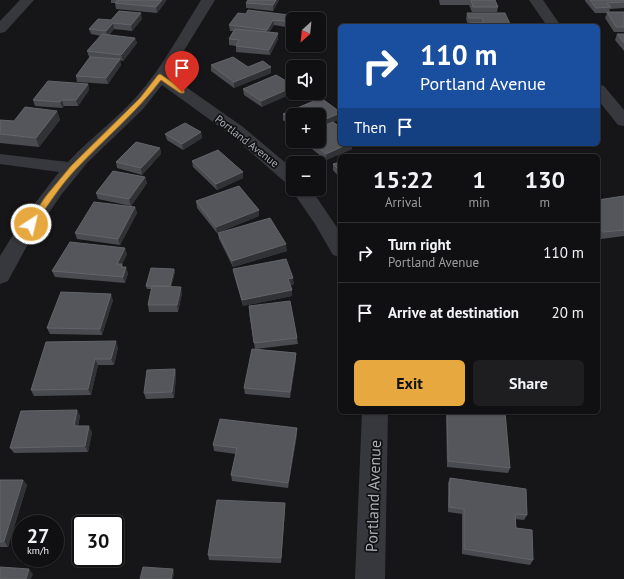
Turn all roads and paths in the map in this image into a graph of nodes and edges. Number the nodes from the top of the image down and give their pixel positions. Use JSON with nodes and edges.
{"nodes":[{"id":1,"x":27,"y":0,"type":"edge"},
{"id":2,"x":208,"y":0,"type":"edge"},
{"id":3,"x":536,"y":0,"type":"edge"},
{"id":4,"x":553,"y":24,"type":"edge"},
{"id":5,"x":0,"y":29,"type":"edge"},
{"id":6,"x":160,"y":76,"type":"junction"},
{"id":7,"x":600,"y":92,"type":"edge"},
{"id":8,"x":624,"y":122,"type":"edge"},
{"id":9,"x":0,"y":159,"type":"edge"},
{"id":10,"x":73,"y":168,"type":"junction"},
{"id":11,"x":286,"y":173,"type":"edge"},
{"id":12,"x":306,"y":196,"type":"edge"},
{"id":13,"x":338,"y":246,"type":"edge"},
{"id":14,"x":0,"y":276,"type":"edge"},
{"id":15,"x":375,"y":414,"type":"edge"},
{"id":16,"x":370,"y":579,"type":"edge"}],
"edges":[{"from":1,"to":5,"type":"street"},
{"from":2,"to":6,"type":"street"},
{"from":3,"to":4,"type":"street"},
{"from":6,"to":10,"type":"street"},
{"from":6,"to":11,"type":"street","name":"Portland Avenue"},
{"from":7,"to":8,"type":"street"},
{"from":9,"to":10,"type":"street"},
{"from":10,"to":14,"type":"street"},
{"from":12,"to":13,"type":"street"},
{"from":15,"to":16,"type":"street","name":"Portland Avenue"}]}
